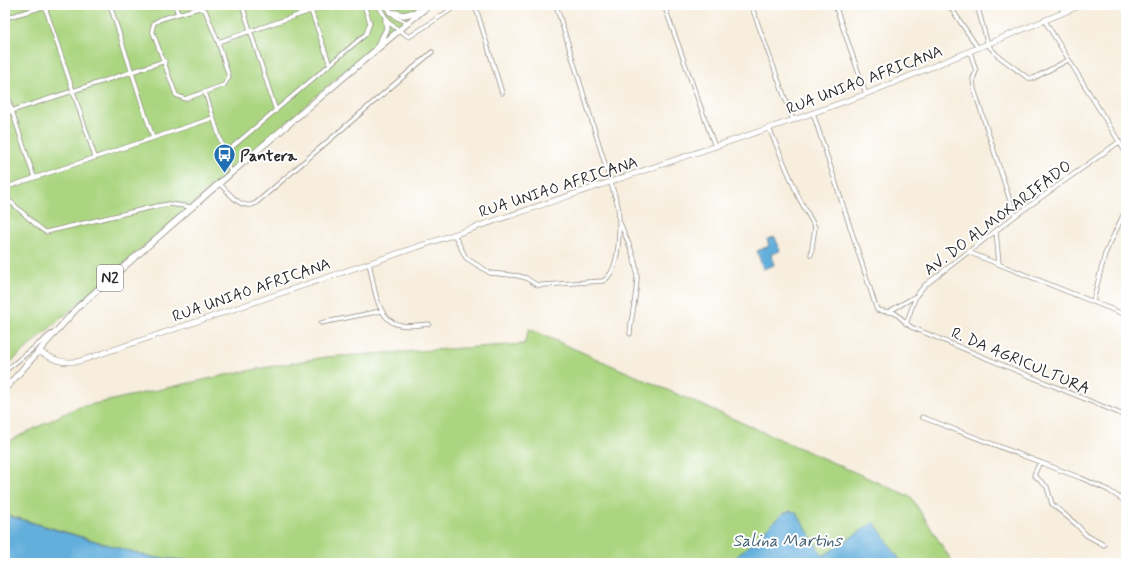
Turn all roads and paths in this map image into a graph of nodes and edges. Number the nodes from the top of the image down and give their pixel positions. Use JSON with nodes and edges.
{"nodes":[{"id":1,"x":50,"y":5,"type":"edge"},
{"id":2,"x":110,"y":5,"type":"edge"},
{"id":3,"x":175,"y":5,"type":"edge"},
{"id":4,"x":242,"y":5,"type":"edge"},
{"id":5,"x":309,"y":5,"type":"edge"},
{"id":6,"x":328,"y":5,"type":"edge"},
{"id":7,"x":364,"y":5,"type":"edge"},
{"id":8,"x":378,"y":5,"type":"edge"},
{"id":9,"x":385,"y":5,"type":"edge"},
{"id":10,"x":458,"y":5,"type":"edge"},
{"id":11,"x":475,"y":5,"type":"edge"},
{"id":12,"x":556,"y":5,"type":"edge"},
{"id":13,"x":664,"y":5,"type":"edge"},
{"id":14,"x":751,"y":5,"type":"edge"},
{"id":15,"x":835,"y":5,"type":"edge"},
{"id":16,"x":950,"y":5,"type":"edge"},
{"id":17,"x":976,"y":5,"type":"edge"},
{"id":18,"x":1061,"y":5,"type":"edge"},
{"id":19,"x":1082,"y":5,"type":"edge"},
{"id":20,"x":44,"y":7,"type":"junction"},
{"id":21,"x":427,"y":7,"type":"edge"},
{"id":22,"x":311,"y":11,"type":"junction"},
{"id":23,"x":390,"y":12,"type":"junction"},
{"id":24,"x":1063,"y":12,"type":"junction"},
{"id":25,"x":178,"y":14,"type":"junction"},
{"id":26,"x":5,"y":18,"type":"edge"},
{"id":27,"x":386,"y":19,"type":"junction"},
{"id":28,"x":1045,"y":21,"type":"junction"},
{"id":29,"x":409,"y":23,"type":"junction"},
{"id":30,"x":251,"y":31,"type":"junction"},
{"id":31,"x":399,"y":31,"type":"junction"},
{"id":32,"x":218,"y":42,"type":"junction"},
{"id":33,"x":988,"y":45,"type":"junction"},
{"id":34,"x":978,"y":48,"type":"junction"},
{"id":35,"x":432,"y":52,"type":"dead end"},
{"id":36,"x":970,"y":52,"type":"junction"},
{"id":37,"x":373,"y":53,"type":"junction"},
{"id":38,"x":1068,"y":60,"type":"junction"},
{"id":39,"x":165,"y":61,"type":"junction"},
{"id":40,"x":330,"y":65,"type":"junction"},
{"id":41,"x":131,"y":71,"type":"junction"},
{"id":42,"x":5,"y":90,"type":"edge"},
{"id":43,"x":73,"y":90,"type":"junction"},
{"id":44,"x":206,"y":92,"type":"junction"},
{"id":45,"x":502,"y":93,"type":"dead end"},
{"id":46,"x":866,"y":94,"type":"junction"},
{"id":47,"x":12,"y":111,"type":"junction"},
{"id":48,"x":276,"y":111,"type":"junction"},
{"id":49,"x":5,"y":113,"type":"edge"},
{"id":50,"x":813,"y":113,"type":"junction"},
{"id":51,"x":213,"y":118,"type":"junction"},
{"id":52,"x":793,"y":120,"type":"junction"},
{"id":53,"x":769,"y":128,"type":"junction"},
{"id":54,"x":153,"y":138,"type":"junction"},
{"id":55,"x":1119,"y":142,"type":"junction"},
{"id":56,"x":715,"y":147,"type":"junction"},
{"id":57,"x":225,"y":153,"type":"junction"},
{"id":58,"x":1126,"y":153,"type":"edge"},
{"id":59,"x":95,"y":157,"type":"junction"},
{"id":60,"x":231,"y":173,"type":"junction"},
{"id":61,"x":34,"y":177,"type":"junction"},
{"id":62,"x":612,"y":182,"type":"junction"},
{"id":63,"x":219,"y":183,"type":"junction"},
{"id":64,"x":5,"y":186,"type":"edge"},
{"id":65,"x":5,"y":197,"type":"edge"},
{"id":66,"x":192,"y":207,"type":"junction"},
{"id":67,"x":1126,"y":209,"type":"edge"},
{"id":68,"x":1015,"y":216,"type":"junction"},
{"id":69,"x":619,"y":222,"type":"junction"},
{"id":70,"x":996,"y":231,"type":"junction"},
{"id":71,"x":454,"y":234,"type":"junction"},
{"id":72,"x":968,"y":252,"type":"junction"},
{"id":73,"x":811,"y":255,"type":"dead end"},
{"id":74,"x":370,"y":263,"type":"junction"},
{"id":75,"x":999,"y":264,"type":"junction"},
{"id":76,"x":916,"y":296,"type":"junction"},
{"id":77,"x":1093,"y":301,"type":"junction"},
{"id":78,"x":381,"y":311,"type":"junction"},
{"id":79,"x":889,"y":312,"type":"junction"},
{"id":80,"x":1126,"y":315,"type":"edge"},
{"id":81,"x":321,"y":323,"type":"dead end"},
{"id":82,"x":428,"y":324,"type":"dead end"},
{"id":83,"x":906,"y":324,"type":"junction"},
{"id":84,"x":55,"y":331,"type":"junction"},
{"id":85,"x":630,"y":334,"type":"dead end"},
{"id":86,"x":38,"y":351,"type":"junction"},
{"id":87,"x":5,"y":371,"type":"edge"},
{"id":88,"x":5,"y":390,"type":"edge"},
{"id":89,"x":1126,"y":416,"type":"edge"},
{"id":90,"x":922,"y":417,"type":"dead end"},
{"id":91,"x":1040,"y":462,"type":"junction"},
{"id":92,"x":1126,"y":502,"type":"edge"},
{"id":93,"x":1104,"y":546,"type":"dead end"}],
"edges":[{"from":1,"to":20,"type":"street"},
{"from":2,"to":41,"type":"street"},
{"from":3,"to":25,"type":"street"},
{"from":4,"to":30,"type":"street"},
{"from":5,"to":22,"type":"street"},
{"from":6,"to":22,"type":"street"},
{"from":7,"to":40,"type":"street"},
{"from":8,"to":27,"type":"street"},
{"from":9,"to":23,"type":"street"},
{"from":10,"to":31,"type":"street"},
{"from":11,"to":45,"type":"street"},
{"from":12,"to":62,"type":"street"},
{"from":13,"to":56,"type":"street"},
{"from":14,"to":52,"type":"street"},
{"from":15,"to":46,"type":"street"},
{"from":16,"to":34,"type":"street"},
{"from":17,"to":33,"type":"street"},
{"from":18,"to":24,"type":"street"},
{"from":19,"to":24,"type":"main road","name":"RUA UNIAO AFRICANA"},
{"from":20,"to":26,"type":"street"},
{"from":20,"to":43,"type":"street"},
{"from":21,"to":23,"type":"main road"},
{"from":21,"to":29,"type":"main road","number":"N2"},
{"from":22,"to":30,"type":"street"},
{"from":22,"to":40,"type":"street"},
{"from":23,"to":29,"type":"street"},
{"from":24,"to":28,"type":"main road","name":"RUA UNIAO AFRICANA"},
{"from":25,"to":32,"type":"street"},
{"from":25,"to":39,"type":"street"},
{"from":27,"to":31,"type":"street"},
{"from":27,"to":37,"type":"main road"},
{"from":28,"to":33,"type":"main road","name":"RUA UNIAO AFRICANA"},
{"from":28,"to":38,"type":"street"},
{"from":29,"to":31,"type":"main road","number":"N2"},
{"from":30,"to":32,"type":"street"},
{"from":30,"to":48,"type":"street"},
{"from":31,"to":37,"type":"main road","number":"N2"},
{"from":32,"to":44,"type":"street"},
{"from":33,"to":34,"type":"main road","name":"RUA UNIAO AFRICANA"},
{"from":33,"to":38,"type":"street"},
{"from":34,"to":36,"type":"main road","name":"RUA UNIAO AFRICANA"},
{"from":35,"to":63,"type":"street"},
{"from":36,"to":46,"type":"main road","name":"RUA UNIAO AFRICANA"},
{"from":36,"to":68,"type":"street"},
{"from":37,"to":60,"type":"main road","number":"N2"},
{"from":38,"to":55,"type":"street"},
{"from":39,"to":41,"type":"street"},
{"from":39,"to":44,"type":"street"},
{"from":40,"to":48,"type":"street"},
{"from":41,"to":43,"type":"street"},
{"from":41,"to":54,"type":"street"},
{"from":42,"to":47,"type":"street"},
{"from":43,"to":47,"type":"street"},
{"from":43,"to":59,"type":"street"},
{"from":44,"to":51,"type":"street"},
{"from":46,"to":50,"type":"main road","name":"RUA UNIAO AFRICANA"},
{"from":47,"to":49,"type":"street"},
{"from":47,"to":61,"type":"street"},
{"from":48,"to":57,"type":"street"},
{"from":50,"to":52,"type":"main road","name":"RUA UNIAO AFRICANA"},
{"from":50,"to":79,"type":"street","name":"R. DA AGRICULTURA"},
{"from":51,"to":54,"type":"street"},
{"from":51,"to":57,"type":"street"},
{"from":52,"to":53,"type":"main road","name":"RUA UNIAO AFRICANA"},
{"from":53,"to":56,"type":"main road","name":"RUA UNIAO AFRICANA"},
{"from":53,"to":73,"type":"street"},
{"from":54,"to":59,"type":"street"},
{"from":55,"to":58,"type":"street"},
{"from":55,"to":68,"type":"street","name":"AV. DO ALMOXARIFADO"},
{"from":56,"to":62,"type":"main road","name":"RUA UNIAO AFRICANA"},
{"from":57,"to":60,"type":"street"},
{"from":59,"to":61,"type":"street"},
{"from":60,"to":63,"type":"main road","number":"N2"},
{"from":61,"to":64,"type":"street"},
{"from":62,"to":69,"type":"street"},
{"from":62,"to":71,"type":"main road","name":"RUA UNIAO AFRICANA"},
{"from":63,"to":66,"type":"main road","number":"N2"},
{"from":65,"to":66,"type":"street"},
{"from":66,"to":84,"type":"main road","number":"N2"},
{"from":67,"to":77,"type":"street"},
{"from":68,"to":70,"type":"street","name":"AV. DO ALMOXARIFADO"},
{"from":69,"to":71,"type":"street"},
{"from":69,"to":85,"type":"street"},
{"from":70,"to":72,"type":"street","name":"AV. DO ALMOXARIFADO"},
{"from":70,"to":75,"type":"street"},
{"from":71,"to":74,"type":"main road","name":"RUA UNIAO AFRICANA"},
{"from":72,"to":75,"type":"street"},
{"from":72,"to":76,"type":"street","name":"AV. DO ALMOXARIFADO"},
{"from":74,"to":78,"type":"street"},
{"from":74,"to":86,"type":"main road","name":"RUA UNIAO AFRICANA"},
{"from":75,"to":77,"type":"street"},
{"from":76,"to":79,"type":"street"},
{"from":76,"to":83,"type":"street","name":"AV. DO ALMOXARIFADO"},
{"from":77,"to":80,"type":"street"},
{"from":78,"to":81,"type":"street"},
{"from":78,"to":82,"type":"street"},
{"from":79,"to":83,"type":"street","name":"R. DA AGRICULTURA"},
{"from":83,"to":89,"type":"street","name":"R. DA AGRICULTURA"},
{"from":84,"to":86,"type":"main road","number":"N2"},
{"from":84,"to":87,"type":"street"},
{"from":86,"to":88,"type":"main road","number":"N2"},
{"from":90,"to":91,"type":"street"},
{"from":91,"to":92,"type":"street"},
{"from":91,"to":93,"type":"street"}]}
